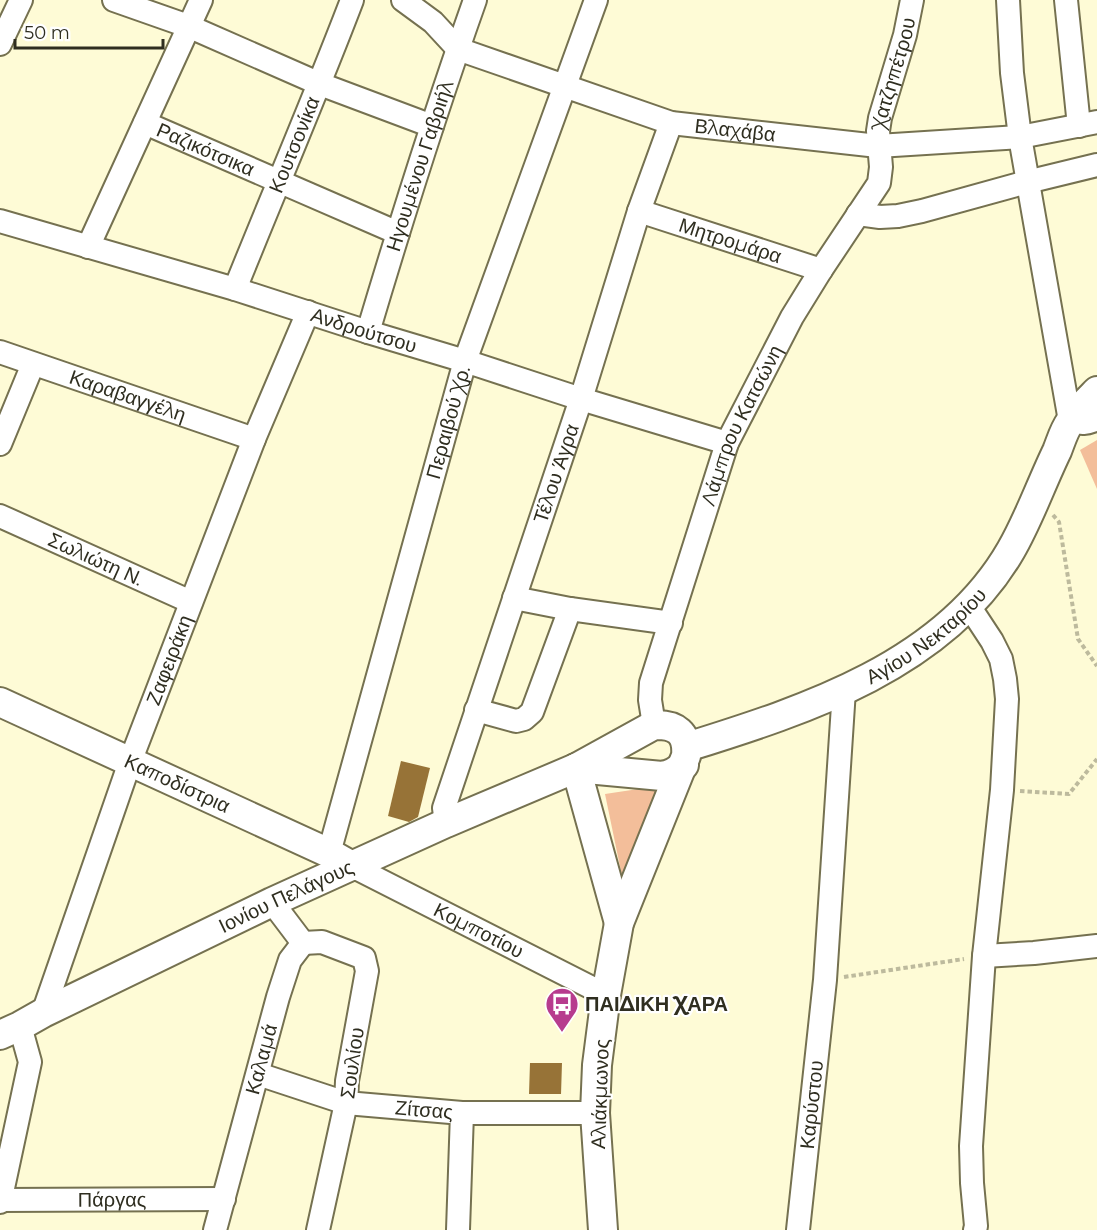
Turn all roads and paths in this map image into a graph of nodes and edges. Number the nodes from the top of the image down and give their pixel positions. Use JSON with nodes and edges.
{"nodes":[{"id":1,"x":21,"y":0,"type":"edge"},
{"id":2,"x":114,"y":0,"type":"edge"},
{"id":3,"x":201,"y":0,"type":"edge"},
{"id":4,"x":352,"y":0,"type":"edge"},
{"id":5,"x":404,"y":0,"type":"edge"},
{"id":6,"x":475,"y":0,"type":"edge"},
{"id":7,"x":596,"y":0,"type":"edge"},
{"id":8,"x":912,"y":0,"type":"edge"},
{"id":9,"x":1008,"y":0,"type":"edge"},
{"id":10,"x":1066,"y":0,"type":"edge"},
{"id":11,"x":188,"y":26,"type":"junction"},
{"id":12,"x":0,"y":44,"type":"edge"},
{"id":13,"x":458,"y":49,"type":"junction"},
{"id":14,"x":320,"y":84,"type":"junction"},
{"id":15,"x":565,"y":87,"type":"junction"},
{"id":16,"x":145,"y":123,"type":"junction"},
{"id":17,"x":671,"y":123,"type":"junction"},
{"id":18,"x":1088,"y":124,"type":"edge"},
{"id":19,"x":432,"y":126,"type":"junction"},
{"id":20,"x":1020,"y":137,"type":"junction"},
{"id":21,"x":878,"y":146,"type":"junction"},
{"id":22,"x":1097,"y":165,"type":"edge"},
{"id":23,"x":278,"y":182,"type":"junction"},
{"id":24,"x":1027,"y":182,"type":"junction"},
{"id":25,"x":639,"y":211,"type":"junction"},
{"id":26,"x":858,"y":214,"type":"junction"},
{"id":27,"x":0,"y":221,"type":"edge"},
{"id":28,"x":398,"y":232,"type":"junction"},
{"id":29,"x":88,"y":247,"type":"junction"},
{"id":30,"x":821,"y":270,"type":"junction"},
{"id":31,"x":235,"y":289,"type":"junction"},
{"id":32,"x":308,"y":312,"type":"junction"},
{"id":33,"x":368,"y":332,"type":"junction"},
{"id":34,"x":0,"y":352,"type":"edge"},
{"id":35,"x":465,"y":361,"type":"junction"},
{"id":36,"x":33,"y":364,"type":"junction"},
{"id":37,"x":1097,"y":391,"type":"edge"},
{"id":38,"x":581,"y":399,"type":"junction"},
{"id":39,"x":1084,"y":420,"type":"edge"},
{"id":40,"x":254,"y":439,"type":"junction"},
{"id":41,"x":727,"y":442,"type":"junction"},
{"id":42,"x":0,"y":444,"type":"edge"},
{"id":43,"x":1038,"y":492,"type":"junction"},
{"id":44,"x":0,"y":516,"type":"edge"},
{"id":45,"x":514,"y":598,"type":"junction"},
{"id":46,"x":191,"y":603,"type":"junction"},
{"id":47,"x":969,"y":606,"type":"junction"},
{"id":48,"x":570,"y":609,"type":"junction"},
{"id":49,"x":671,"y":623,"type":"junction"},
{"id":50,"x":1097,"y":666,"type":"edge"},
{"id":51,"x":844,"y":690,"type":"junction"},
{"id":52,"x":0,"y":702,"type":"edge"},
{"id":53,"x":476,"y":711,"type":"junction"},
{"id":54,"x":654,"y":725,"type":"junction"},
{"id":55,"x":685,"y":756,"type":"junction"},
{"id":56,"x":1097,"y":759,"type":"edge"},
{"id":57,"x":130,"y":762,"type":"junction"},
{"id":58,"x":576,"y":768,"type":"junction"},
{"id":59,"x":1002,"y":790,"type":"junction"},
{"id":60,"x":446,"y":823,"type":"junction"},
{"id":61,"x":340,"y":859,"type":"junction"},
{"id":62,"x":272,"y":902,"type":"junction"},
{"id":63,"x":619,"y":923,"type":"junction"},
{"id":64,"x":303,"y":942,"type":"junction"},
{"id":65,"x":1097,"y":946,"type":"edge"},
{"id":66,"x":984,"y":956,"type":"junction"},
{"id":67,"x":825,"y":980,"type":"junction"},
{"id":68,"x":606,"y":995,"type":"junction"},
{"id":69,"x":21,"y":1025,"type":"edge"},
{"id":70,"x":258,"y":1074,"type":"junction"},
{"id":71,"x":346,"y":1103,"type":"junction"},
{"id":72,"x":462,"y":1113,"type":"junction"},
{"id":73,"x":595,"y":1113,"type":"junction"},
{"id":74,"x":224,"y":1198,"type":"junction"},
{"id":75,"x":0,"y":1201,"type":"edge"},
{"id":76,"x":458,"y":1224,"type":"edge"},
{"id":77,"x":215,"y":1230,"type":"edge"},
{"id":78,"x":318,"y":1230,"type":"edge"},
{"id":79,"x":603,"y":1230,"type":"edge"},
{"id":80,"x":798,"y":1230,"type":"edge"},
{"id":81,"x":975,"y":1230,"type":"edge"}],
"edges":[{"from":1,"to":12,"type":"street"},
{"from":2,"to":11,"type":"street"},
{"from":3,"to":11,"type":"street"},
{"from":4,"to":14,"type":"street","name":"Κουτσονίκα"},
{"from":5,"to":13,"type":"street","name":"Βλαχάβα"},
{"from":6,"to":13,"type":"street","name":"Ηγουμένου Γαβριήλ"},
{"from":7,"to":15,"type":"street","name":"Περαιβού Χρ."},
{"from":8,"to":21,"type":"street","name":"Χατζηπέτρου"},
{"from":9,"to":20,"type":"street"},
{"from":10,"to":18,"type":"street"},
{"from":11,"to":14,"type":"street"},
{"from":11,"to":16,"type":"street"},
{"from":13,"to":15,"type":"street","name":"Βλαχάβα"},
{"from":13,"to":19,"type":"street","name":"Ηγουμένου Γαβριήλ"},
{"from":14,"to":19,"type":"street"},
{"from":14,"to":23,"type":"street","name":"Κουτσονίκα"},
{"from":15,"to":17,"type":"street","name":"Βλαχάβα"},
{"from":15,"to":35,"type":"street","name":"Περαιβού Χρ."},
{"from":16,"to":23,"type":"street","name":"Ραζικότσικα"},
{"from":16,"to":29,"type":"street"},
{"from":17,"to":21,"type":"street","name":"Βλαχάβα"},
{"from":17,"to":25,"type":"street","name":"Τέλου Άγρα"},
{"from":18,"to":20,"type":"street","name":"Βλαχάβα"},
{"from":19,"to":28,"type":"street","name":"Ηγουμένου Γαβριήλ"},
{"from":20,"to":21,"type":"street","name":"Βλαχάβα"},
{"from":20,"to":24,"type":"street"},
{"from":21,"to":26,"type":"street","name":"Λάμπρου Κατσώνη"},
{"from":22,"to":24,"type":"street"},
{"from":23,"to":28,"type":"street","name":"Ραζικότσικα"},
{"from":23,"to":31,"type":"street","name":"Κουτσονίκα"},
{"from":24,"to":26,"type":"street"},
{"from":24,"to":39,"type":"street"},
{"from":25,"to":30,"type":"street","name":"Μητρομάρα"},
{"from":25,"to":38,"type":"street","name":"Τέλου Άγρα"},
{"from":26,"to":30,"type":"street","name":"Λάμπρου Κατσώνη"},
{"from":27,"to":29,"type":"street","name":"Ανδρούτσου"},
{"from":28,"to":33,"type":"street","name":"Ηγουμένου Γαβριήλ"},
{"from":29,"to":31,"type":"street","name":"Ανδρούτσου"},
{"from":30,"to":41,"type":"street","name":"Λάμπρου Κατσώνη"},
{"from":31,"to":32,"type":"street","name":"Ανδρούτσου"},
{"from":32,"to":33,"type":"street","name":"Ανδρούτσου"},
{"from":32,"to":40,"type":"street","name":"Ζαφειράκη"},
{"from":33,"to":35,"type":"street","name":"Ανδρούτσου"},
{"from":34,"to":36,"type":"street","name":"Καραβαγγέλη"},
{"from":35,"to":38,"type":"street","name":"Ανδρούτσου"},
{"from":35,"to":61,"type":"street","name":"Περαιβού Χρ."},
{"from":36,"to":40,"type":"street","name":"Καραβαγγέλη"},
{"from":36,"to":42,"type":"street"},
{"from":37,"to":39,"type":"street","name":"Αγίου Νεκταρίου"},
{"from":38,"to":41,"type":"street","name":"Ανδρούτσου"},
{"from":38,"to":45,"type":"street","name":"Τέλου Άγρα"},
{"from":39,"to":43,"type":"street","name":"Αγίου Νεκταρίου"},
{"from":40,"to":46,"type":"street","name":"Ζαφειράκη"},
{"from":41,"to":49,"type":"street","name":"Λάμπρου Κατσώνη"},
{"from":43,"to":47,"type":"street","name":"Αγίου Νεκταρίου"},
{"from":43,"to":50,"type":"path"},
{"from":44,"to":46,"type":"street","name":"Σωλιώτη Ν."},
{"from":45,"to":48,"type":"street"},
{"from":45,"to":53,"type":"street","name":"Τέλου Άγρα"},
{"from":46,"to":57,"type":"street","name":"Ζαφειράκη"},
{"from":47,"to":51,"type":"street","name":"Αγίου Νεκταρίου"},
{"from":47,"to":59,"type":"street"},
{"from":48,"to":49,"type":"street"},
{"from":48,"to":53,"type":"street"},
{"from":49,"to":54,"type":"street","name":"Λάμπρου Κατσώνη"},
{"from":51,"to":55,"type":"street","name":"Αγίου Νεκταρίου"},
{"from":51,"to":67,"type":"street","name":"Καρύστου"},
{"from":52,"to":57,"type":"street","name":"Καποδίστρια"},
{"from":53,"to":60,"type":"street","name":"Τέλου Άγρα"},
{"from":54,"to":55,"type":"street"},
{"from":54,"to":58,"type":"street"},
{"from":55,"to":58,"type":"street","name":"Αγίου Νεκταρίου"},
{"from":55,"to":63,"type":"street","name":"Αλιάκμωνος"},
{"from":56,"to":59,"type":"path"},
{"from":57,"to":61,"type":"street","name":"Καποδίστρια"},
{"from":57,"to":69,"type":"street","name":"Ζαφειράκη"},
{"from":58,"to":60,"type":"street","name":"Ιονίου Πελάγους"},
{"from":58,"to":63,"type":"street","name":"Αλιάκμωνος"},
{"from":59,"to":66,"type":"street"},
{"from":60,"to":61,"type":"street","name":"Ιονίου Πελάγους"},
{"from":61,"to":62,"type":"street","name":"Ιονίου Πελάγους"},
{"from":61,"to":68,"type":"street","name":"Κομποτίου"},
{"from":62,"to":64,"type":"street"},
{"from":62,"to":69,"type":"street","name":"Ιονίου Πελάγους"},
{"from":63,"to":68,"type":"street","name":"Αλιάκμωνος"},
{"from":64,"to":70,"type":"street","name":"Καλαμά"},
{"from":64,"to":71,"type":"street","name":"Σουλίου"},
{"from":65,"to":66,"type":"street"},
{"from":66,"to":67,"type":"path"},
{"from":66,"to":81,"type":"street"},
{"from":67,"to":80,"type":"street","name":"Καρύστου"},
{"from":68,"to":73,"type":"street","name":"Αλιάκμωνος"},
{"from":69,"to":75,"type":"street"},
{"from":70,"to":71,"type":"street","name":"Ζίτσας"},
{"from":70,"to":74,"type":"street","name":"Καλαμά"},
{"from":71,"to":72,"type":"street","name":"Ζίτσας"},
{"from":71,"to":78,"type":"street","name":"Σουλίου"},
{"from":72,"to":73,"type":"street","name":"Ζίτσας"},
{"from":72,"to":76,"type":"street"},
{"from":73,"to":79,"type":"street","name":"Αλιάκμωνος"},
{"from":74,"to":75,"type":"street","name":"Πάργας"},
{"from":74,"to":77,"type":"street","name":"Καλαμά"}]}
